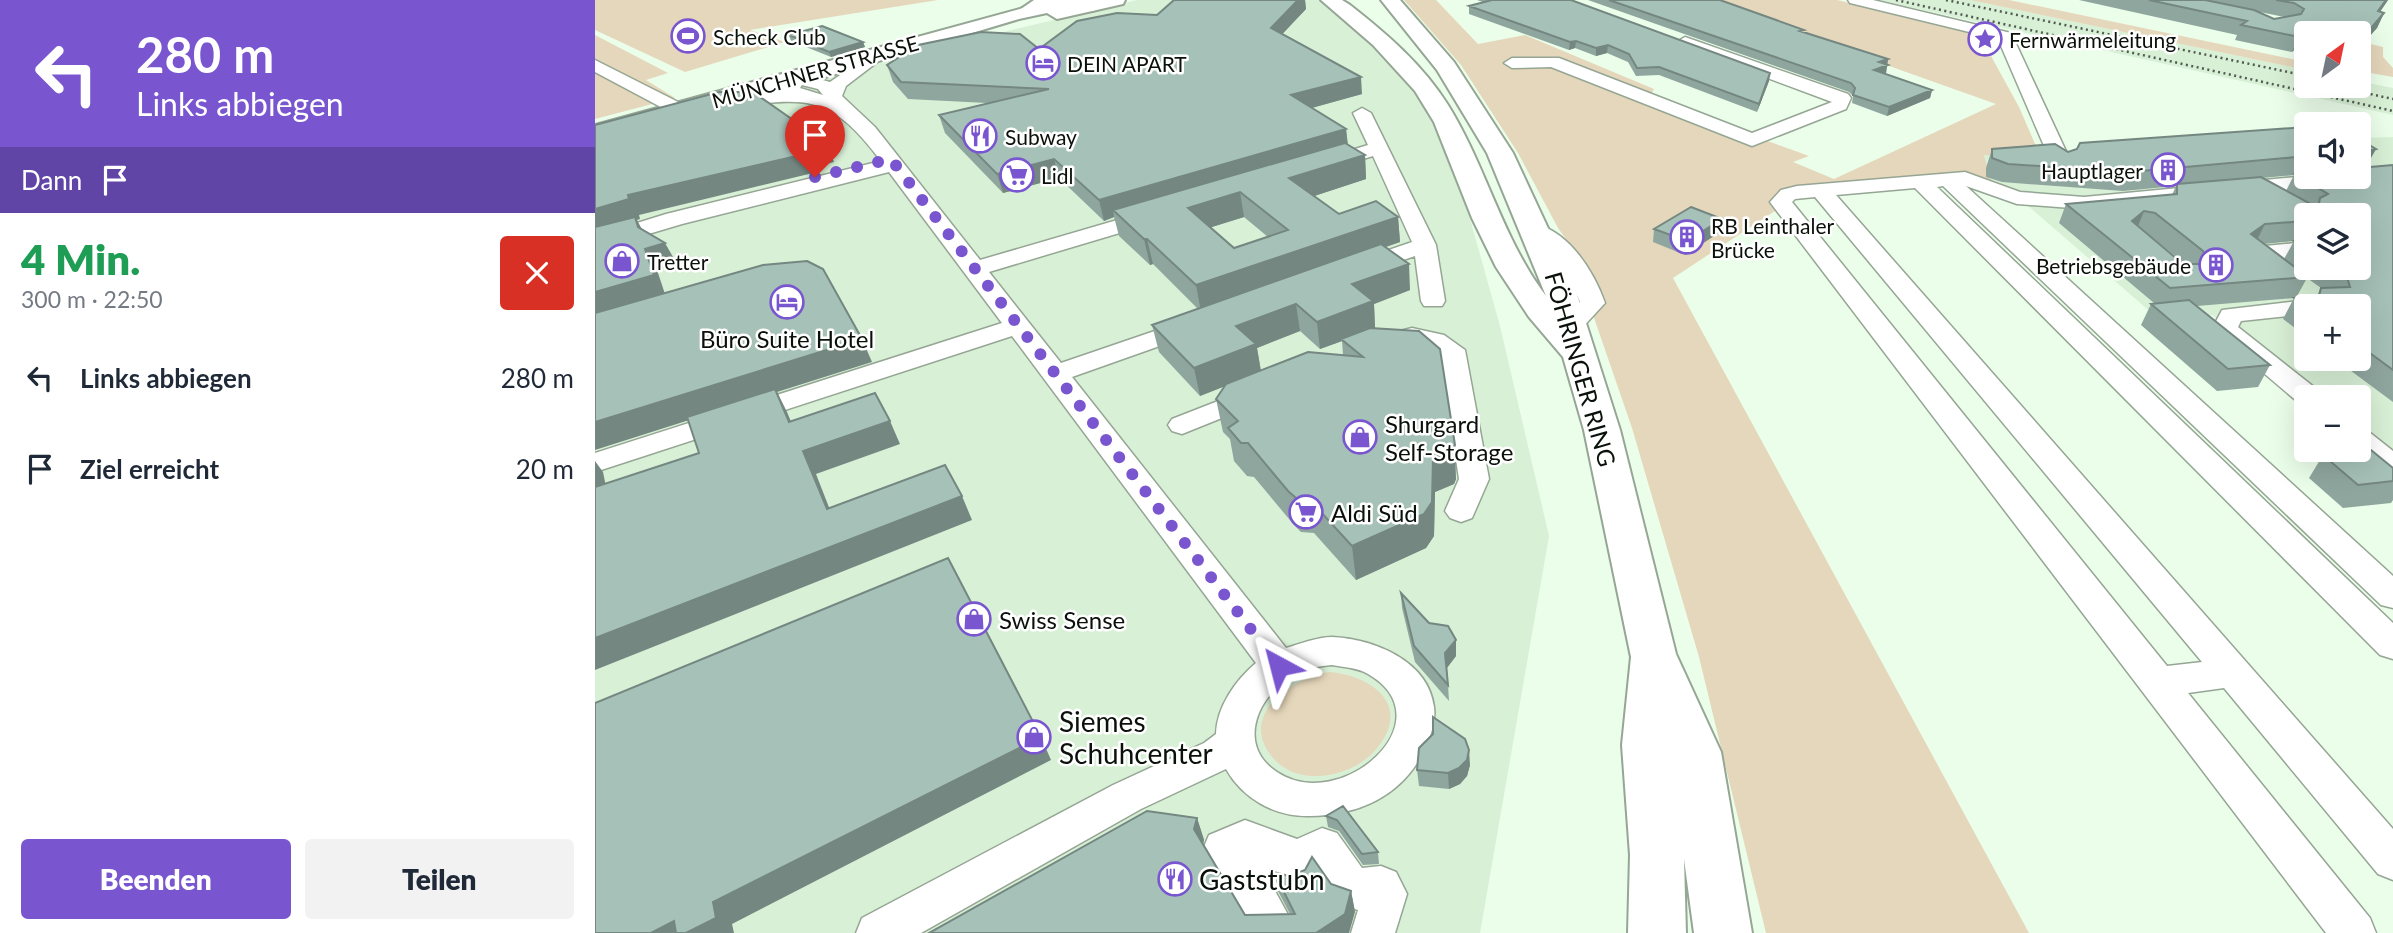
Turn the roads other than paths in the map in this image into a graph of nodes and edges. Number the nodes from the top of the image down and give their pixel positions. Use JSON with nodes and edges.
{"nodes":[{"id":1,"x":1048,"y":0,"type":"edge"},
{"id":2,"x":1117,"y":0,"type":"edge"},
{"id":3,"x":1331,"y":0,"type":"edge"},
{"id":4,"x":1390,"y":0,"type":"edge"},
{"id":5,"x":1855,"y":0,"type":"edge"},
{"id":6,"x":1085,"y":2,"type":"edge"},
{"id":7,"x":1030,"y":15,"type":"junction"},
{"id":8,"x":1671,"y":37,"type":"edge"},
{"id":9,"x":878,"y":54,"type":"junction"},
{"id":10,"x":1512,"y":63,"type":"dead end"},
{"id":11,"x":595,"y":65,"type":"edge"},
{"id":12,"x":799,"y":87,"type":"junction"},
{"id":13,"x":837,"y":102,"type":"junction"},
{"id":14,"x":682,"y":108,"type":"junction"},
{"id":15,"x":1362,"y":113,"type":"dead end"},
{"id":16,"x":595,"y":132,"type":"edge"},
{"id":17,"x":1380,"y":148,"type":"junction"},
{"id":18,"x":893,"y":161,"type":"junction"},
{"id":19,"x":2061,"y":162,"type":"edge"},
{"id":20,"x":2371,"y":169,"type":"edge"},
{"id":21,"x":1300,"y":172,"type":"edge"},
{"id":22,"x":2393,"y":173,"type":"edge"},
{"id":23,"x":2371,"y":174,"type":"edge"},
{"id":24,"x":2294,"y":180,"type":"edge"},
{"id":25,"x":1934,"y":181,"type":"junction"},
{"id":26,"x":2254,"y":186,"type":"junction"},
{"id":27,"x":1820,"y":190,"type":"junction"},
{"id":28,"x":2393,"y":196,"type":"edge"},
{"id":29,"x":2286,"y":206,"type":"edge"},
{"id":30,"x":1179,"y":208,"type":"edge"},
{"id":31,"x":595,"y":231,"type":"edge"},
{"id":32,"x":595,"y":243,"type":"edge"},
{"id":33,"x":1425,"y":245,"type":"junction"},
{"id":34,"x":2294,"y":250,"type":"edge"},
{"id":35,"x":975,"y":269,"type":"junction"},
{"id":36,"x":1335,"y":276,"type":"edge"},
{"id":37,"x":2310,"y":294,"type":"edge"},
{"id":38,"x":1433,"y":301,"type":"dead end"},
{"id":39,"x":2294,"y":308,"type":"edge"},
{"id":40,"x":1221,"y":316,"type":"edge"},
{"id":41,"x":1019,"y":326,"type":"junction"},
{"id":42,"x":1943,"y":336,"type":"junction"},
{"id":43,"x":1891,"y":342,"type":"junction"},
{"id":44,"x":1362,"y":351,"type":"edge"},
{"id":45,"x":1584,"y":362,"type":"junction"},
{"id":46,"x":1055,"y":374,"type":"junction"},
{"id":47,"x":2294,"y":385,"type":"edge"},
{"id":48,"x":1272,"y":388,"type":"edge"},
{"id":49,"x":1182,"y":425,"type":"dead end"},
{"id":50,"x":2371,"y":448,"type":"edge"},
{"id":51,"x":595,"y":463,"type":"edge"},
{"id":52,"x":2393,"y":466,"type":"edge"},
{"id":53,"x":1461,"y":511,"type":"dead end"},
{"id":54,"x":2393,"y":596,"type":"edge"},
{"id":55,"x":2393,"y":645,"type":"edge"},
{"id":56,"x":1653,"y":654,"type":"junction"},
{"id":57,"x":1279,"y":666,"type":"junction"},
{"id":58,"x":2233,"y":673,"type":"junction"},
{"id":59,"x":2157,"y":682,"type":"junction"},
{"id":60,"x":1235,"y":741,"type":"junction"},
{"id":61,"x":2393,"y":860,"type":"edge"},
{"id":62,"x":878,"y":933,"type":"edge"},
{"id":63,"x":1276,"y":933,"type":"edge"},
{"id":64,"x":1373,"y":933,"type":"edge"},
{"id":65,"x":1657,"y":933,"type":"edge"},
{"id":66,"x":1723,"y":933,"type":"edge"},
{"id":67,"x":2354,"y":933,"type":"edge"}],
"edges":[{"from":1,"to":7,"type":"main road"},
{"from":2,"to":6,"type":"main road","name":"MÜNCHNER STRASSE"},
{"from":3,"to":45,"type":"main road"},
{"from":4,"to":45,"type":"main road","name":"FÖHRINGER RING"},
{"from":5,"to":19,"type":"street"},
{"from":6,"to":7,"type":"main road","name":"MÜNCHNER STRASSE"},
{"from":7,"to":9,"type":"main road","name":"MÜNCHNER STRASSE"},
{"from":8,"to":10,"type":"street"},
{"from":9,"to":12,"type":"main road","name":"MÜNCHNER STRASSE"},
{"from":9,"to":13,"type":"street"},
{"from":11,"to":14,"type":"street"},
{"from":12,"to":13,"type":"street"},
{"from":12,"to":14,"type":"main road","name":"MÜNCHNER STRASSE"},
{"from":13,"to":18,"type":"street"},
{"from":14,"to":16,"type":"main road","name":"MÜNCHNER STRASSE"},
{"from":15,"to":17,"type":"street"},
{"from":17,"to":21,"type":"street"},
{"from":17,"to":33,"type":"street"},
{"from":18,"to":31,"type":"street"},
{"from":18,"to":32,"type":"street"},
{"from":18,"to":35,"type":"street"},
{"from":20,"to":22,"type":"street"},
{"from":23,"to":28,"type":"street"},
{"from":24,"to":26,"type":"street"},
{"from":25,"to":26,"type":"street"},
{"from":25,"to":27,"type":"street"},
{"from":25,"to":54,"type":"street"},
{"from":25,"to":55,"type":"street"},
{"from":26,"to":29,"type":"street"},
{"from":27,"to":42,"type":"street"},
{"from":27,"to":43,"type":"street"},
{"from":30,"to":35,"type":"street"},
{"from":33,"to":36,"type":"street"},
{"from":33,"to":38,"type":"street"},
{"from":34,"to":37,"type":"street"},
{"from":35,"to":41,"type":"street"},
{"from":39,"to":47,"type":"street"},
{"from":40,"to":46,"type":"street"},
{"from":41,"to":46,"type":"street"},
{"from":41,"to":51,"type":"street"},
{"from":42,"to":43,"type":"street"},
{"from":42,"to":58,"type":"street"},
{"from":43,"to":59,"type":"street"},
{"from":44,"to":53,"type":"street"},
{"from":45,"to":56,"type":"main road","name":"FÖHRINGER RING"},
{"from":46,"to":57,"type":"street"},
{"from":48,"to":49,"type":"street"},
{"from":50,"to":52,"type":"street"},
{"from":56,"to":65,"type":"main road","name":"FÖHRINGER RING"},
{"from":56,"to":66,"type":"main road","name":"FÖHRINGER RING"},
{"from":57,"to":60,"type":"street"},
{"from":57,"to":60,"type":"street"},
{"from":58,"to":59,"type":"street"},
{"from":58,"to":61,"type":"street"},
{"from":59,"to":67,"type":"street"},
{"from":60,"to":62,"type":"street"},
{"from":63,"to":64,"type":"street"}]}
